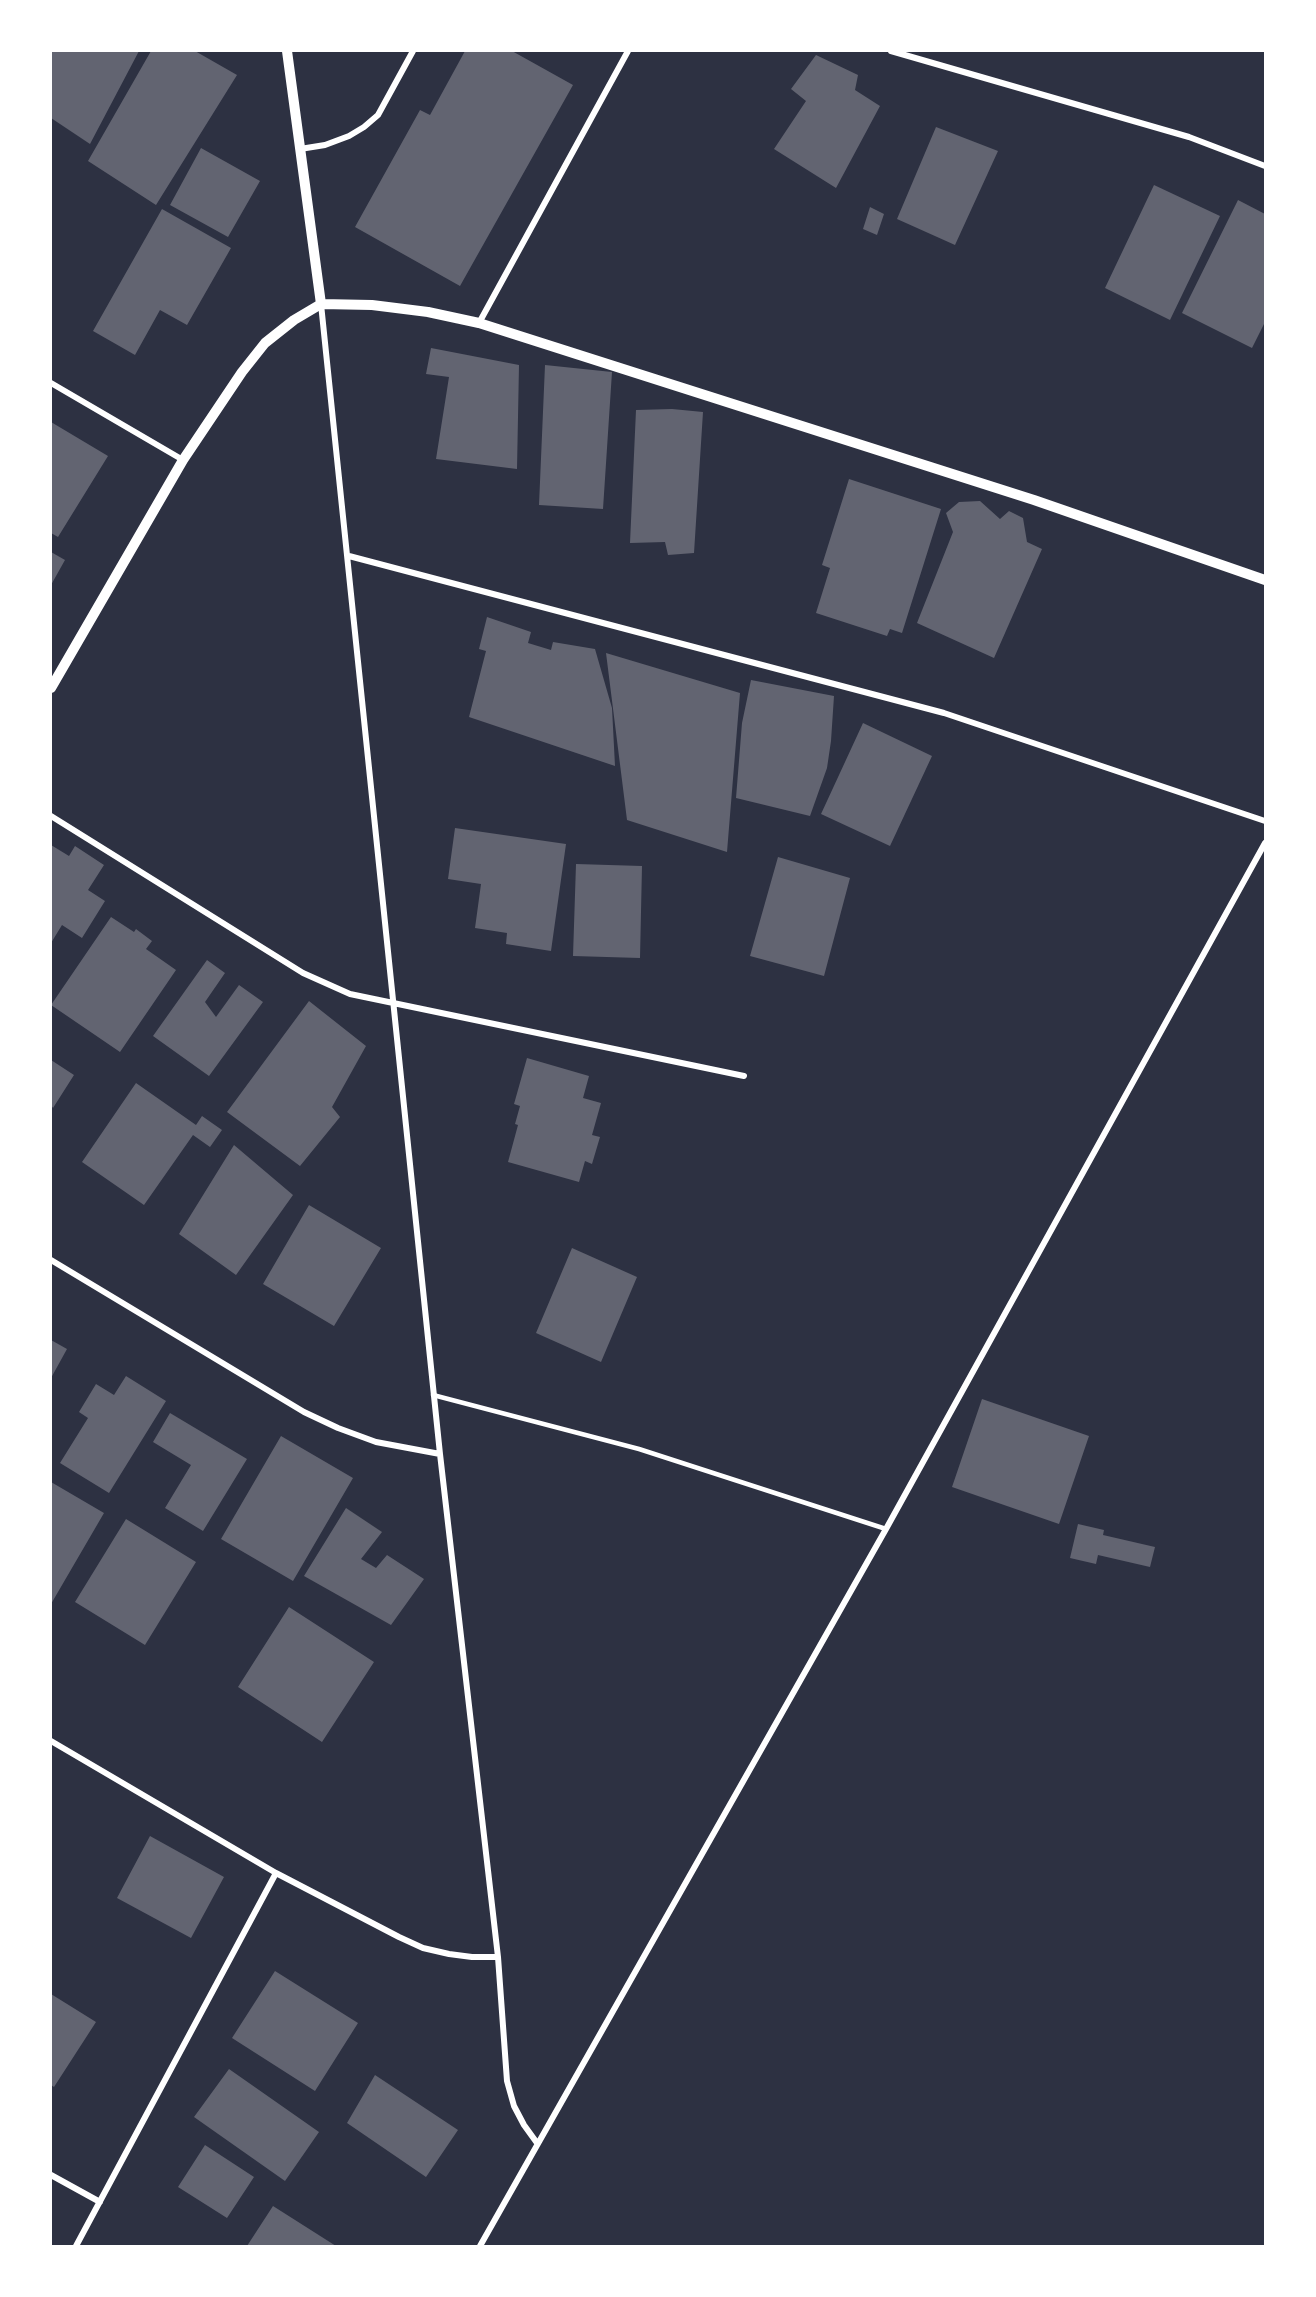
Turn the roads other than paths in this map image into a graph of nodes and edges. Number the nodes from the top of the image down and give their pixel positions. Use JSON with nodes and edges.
{"nodes":[{"id":1,"x":287,"y":51,"type":"edge"},
{"id":2,"x":413,"y":51,"type":"edge"},
{"id":3,"x":628,"y":51,"type":"edge"},
{"id":4,"x":891,"y":51,"type":"edge"},
{"id":5,"x":300,"y":149,"type":"junction"},
{"id":6,"x":1265,"y":166,"type":"edge"},
{"id":7,"x":321,"y":304,"type":"junction"},
{"id":8,"x":479,"y":323,"type":"junction"},
{"id":9,"x":51,"y":383,"type":"edge"},
{"id":10,"x":183,"y":460,"type":"junction"},
{"id":11,"x":349,"y":556,"type":"junction"},
{"id":12,"x":1265,"y":580,"type":"edge"},
{"id":13,"x":51,"y":688,"type":"edge"},
{"id":14,"x":51,"y":816,"type":"edge"},
{"id":15,"x":1265,"y":821,"type":"edge"},
{"id":16,"x":1265,"y":843,"type":"edge"},
{"id":17,"x":393,"y":1003,"type":"junction"},
{"id":18,"x":744,"y":1076,"type":"dead end"},
{"id":19,"x":51,"y":1260,"type":"edge"},
{"id":20,"x":433,"y":1395,"type":"junction"},
{"id":21,"x":440,"y":1454,"type":"junction"},
{"id":22,"x":886,"y":1529,"type":"junction"},
{"id":23,"x":51,"y":1741,"type":"edge"},
{"id":24,"x":276,"y":1873,"type":"junction"},
{"id":25,"x":498,"y":1957,"type":"junction"},
{"id":26,"x":537,"y":2143,"type":"junction"},
{"id":27,"x":51,"y":2175,"type":"edge"},
{"id":28,"x":100,"y":2202,"type":"junction"},
{"id":29,"x":76,"y":2246,"type":"edge"},
{"id":30,"x":480,"y":2246,"type":"edge"}],
"edges":[{"from":1,"to":5,"type":"street"},
{"from":2,"to":5,"type":"street"},
{"from":3,"to":8,"type":"street"},
{"from":4,"to":6,"type":"street"},
{"from":5,"to":7,"type":"street"},
{"from":7,"to":8,"type":"street"},
{"from":7,"to":10,"type":"street"},
{"from":7,"to":11,"type":"street"},
{"from":8,"to":12,"type":"street"},
{"from":9,"to":10,"type":"street"},
{"from":10,"to":13,"type":"street"},
{"from":11,"to":15,"type":"street"},
{"from":11,"to":17,"type":"street"},
{"from":14,"to":17,"type":"street"},
{"from":16,"to":22,"type":"street"},
{"from":17,"to":18,"type":"street"},
{"from":17,"to":20,"type":"street"},
{"from":19,"to":21,"type":"street"},
{"from":20,"to":21,"type":"street"},
{"from":20,"to":22,"type":"lane"},
{"from":21,"to":25,"type":"street"},
{"from":22,"to":26,"type":"street"},
{"from":23,"to":24,"type":"street"},
{"from":24,"to":25,"type":"street"},
{"from":24,"to":28,"type":"street"},
{"from":25,"to":26,"type":"street"},
{"from":26,"to":30,"type":"street"},
{"from":27,"to":28,"type":"street"},
{"from":28,"to":29,"type":"street"}]}
